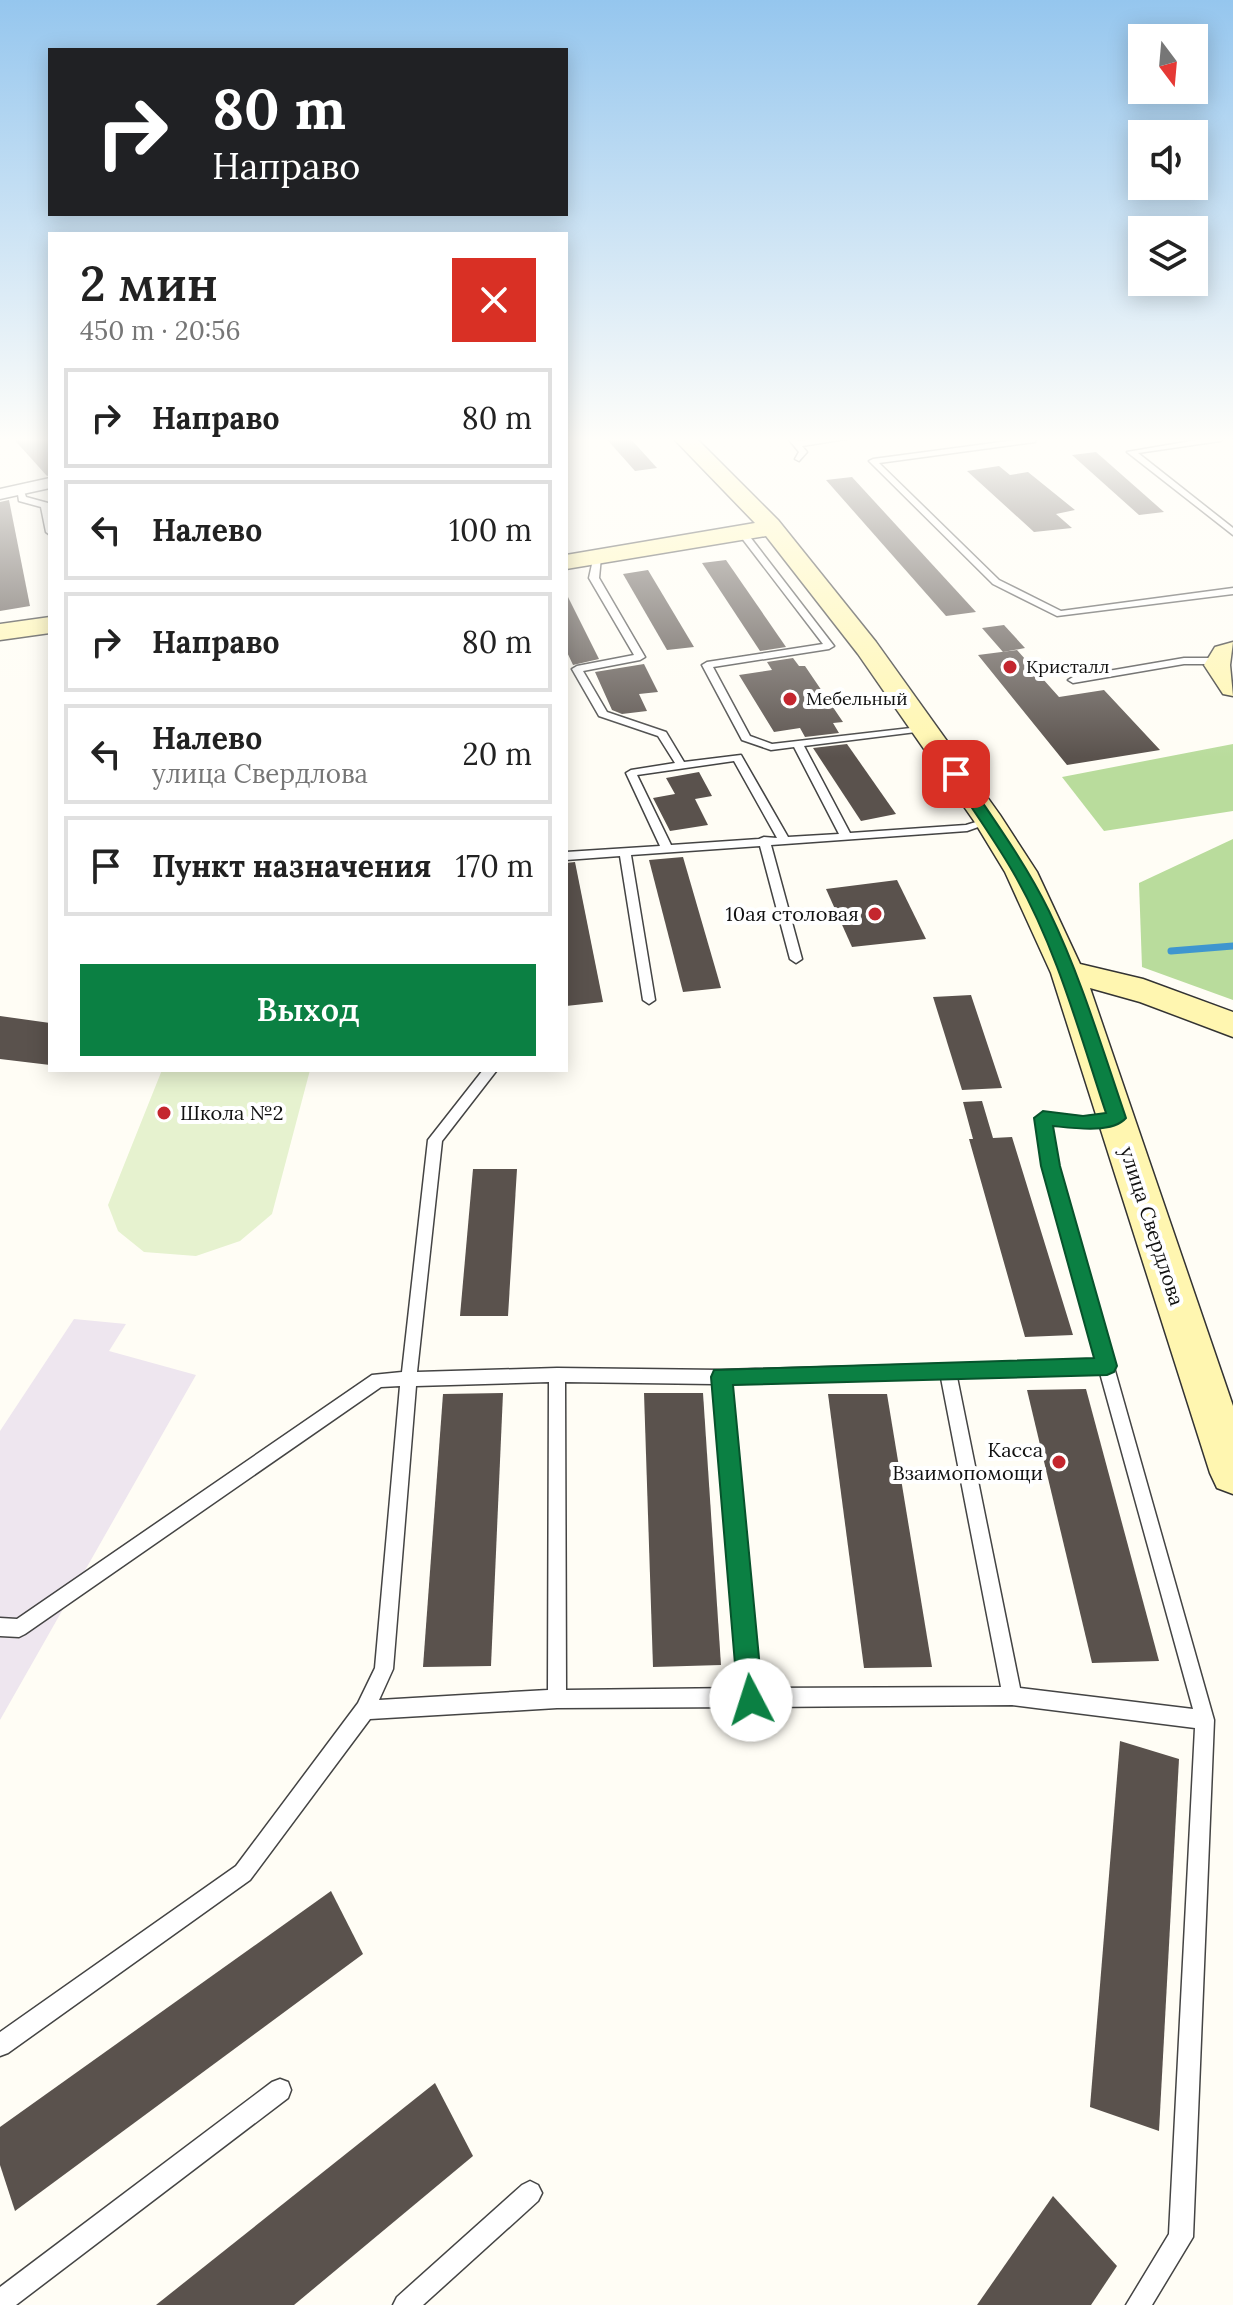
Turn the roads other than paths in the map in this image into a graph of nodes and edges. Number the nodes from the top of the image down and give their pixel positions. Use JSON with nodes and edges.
{"nodes":[{"id":1,"x":610,"y":544,"type":"edge"},
{"id":2,"x":677,"y":544,"type":"edge"},
{"id":3,"x":765,"y":544,"type":"edge"},
{"id":4,"x":770,"y":544,"type":"edge"},
{"id":5,"x":957,"y":544,"type":"edge"},
{"id":6,"x":568,"y":550,"type":"edge"},
{"id":7,"x":597,"y":557,"type":"junction"},
{"id":8,"x":568,"y":562,"type":"edge"},
{"id":9,"x":1233,"y":591,"type":"edge"},
{"id":10,"x":48,"y":625,"type":"edge"},
{"id":11,"x":0,"y":632,"type":"edge"},
{"id":12,"x":48,"y":636,"type":"edge"},
{"id":13,"x":0,"y":643,"type":"edge"},
{"id":14,"x":1226,"y":656,"type":"edge"},
{"id":15,"x":1073,"y":680,"type":"dead end"},
{"id":16,"x":1233,"y":688,"type":"edge"},
{"id":17,"x":924,"y":728,"type":"junction"},
{"id":18,"x":798,"y":745,"type":"junction"},
{"id":19,"x":681,"y":765,"type":"junction"},
{"id":20,"x":989,"y":821,"type":"junction"},
{"id":21,"x":845,"y":834,"type":"junction"},
{"id":22,"x":783,"y":839,"type":"junction"},
{"id":23,"x":764,"y":840,"type":"junction"},
{"id":24,"x":667,"y":848,"type":"junction"},
{"id":25,"x":625,"y":851,"type":"junction"},
{"id":26,"x":568,"y":856,"type":"edge"},
{"id":27,"x":796,"y":959,"type":"dead end"},
{"id":28,"x":1068,"y":973,"type":"junction"},
{"id":29,"x":649,"y":1000,"type":"dead end"},
{"id":30,"x":1233,"y":1025,"type":"edge"},
{"id":31,"x":488,"y":1072,"type":"edge"},
{"id":32,"x":1117,"y":1118,"type":"junction"},
{"id":33,"x":1107,"y":1366,"type":"junction"},
{"id":34,"x":947,"y":1369,"type":"junction"},
{"id":35,"x":557,"y":1375,"type":"junction"},
{"id":36,"x":409,"y":1377,"type":"junction"},
{"id":37,"x":721,"y":1377,"type":"junction"},
{"id":38,"x":1233,"y":1473,"type":"edge"},
{"id":39,"x":0,"y":1627,"type":"edge"},
{"id":40,"x":1012,"y":1696,"type":"junction"},
{"id":41,"x":557,"y":1699,"type":"junction"},
{"id":42,"x":751,"y":1700,"type":"junction"},
{"id":43,"x":365,"y":1710,"type":"junction"},
{"id":44,"x":1205,"y":1720,"type":"junction"},
{"id":45,"x":0,"y":2045,"type":"edge"},
{"id":46,"x":280,"y":2090,"type":"dead end"},
{"id":47,"x":530,"y":2193,"type":"dead end"},
{"id":48,"x":0,"y":2302,"type":"edge"},
{"id":49,"x":405,"y":2305,"type":"edge"},
{"id":50,"x":1138,"y":2305,"type":"edge"}],
"edges":[{"from":1,"to":6,"type":"main road"},
{"from":2,"to":7,"type":"main road"},
{"from":3,"to":18,"type":"lane"},
{"from":4,"to":17,"type":"main road","name":"улица Свердлова"},
{"from":5,"to":9,"type":"lane"},
{"from":7,"to":8,"type":"main road"},
{"from":7,"to":19,"type":"lane"},
{"from":10,"to":11,"type":"main road"},
{"from":12,"to":13,"type":"main road"},
{"from":14,"to":15,"type":"lane"},
{"from":14,"to":16,"type":"main road"},
{"from":17,"to":18,"type":"lane"},
{"from":17,"to":20,"type":"main road","name":"улица Свердлова"},
{"from":18,"to":21,"type":"lane"},
{"from":19,"to":22,"type":"lane"},
{"from":19,"to":24,"type":"lane"},
{"from":20,"to":21,"type":"lane"},
{"from":20,"to":28,"type":"main road","name":"улица Свердлова"},
{"from":21,"to":22,"type":"lane"},
{"from":22,"to":23,"type":"lane"},
{"from":23,"to":24,"type":"lane"},
{"from":23,"to":27,"type":"lane"},
{"from":24,"to":25,"type":"lane"},
{"from":25,"to":26,"type":"lane"},
{"from":25,"to":29,"type":"lane"},
{"from":28,"to":30,"type":"main road"},
{"from":28,"to":32,"type":"main road","name":"улица Свердлова"},
{"from":31,"to":36,"type":"lane"},
{"from":32,"to":33,"type":"lane"},
{"from":32,"to":38,"type":"main road","name":"улица Свердлова"},
{"from":33,"to":34,"type":"lane"},
{"from":33,"to":44,"type":"lane"},
{"from":34,"to":37,"type":"lane"},
{"from":34,"to":40,"type":"lane"},
{"from":35,"to":36,"type":"lane"},
{"from":35,"to":37,"type":"lane"},
{"from":35,"to":41,"type":"lane"},
{"from":36,"to":39,"type":"lane"},
{"from":36,"to":43,"type":"lane"},
{"from":37,"to":42,"type":"lane"},
{"from":40,"to":42,"type":"lane"},
{"from":40,"to":44,"type":"lane"},
{"from":41,"to":42,"type":"lane"},
{"from":41,"to":43,"type":"lane"},
{"from":43,"to":45,"type":"lane"},
{"from":44,"to":50,"type":"lane"},
{"from":46,"to":48,"type":"lane"},
{"from":47,"to":49,"type":"lane"}]}
